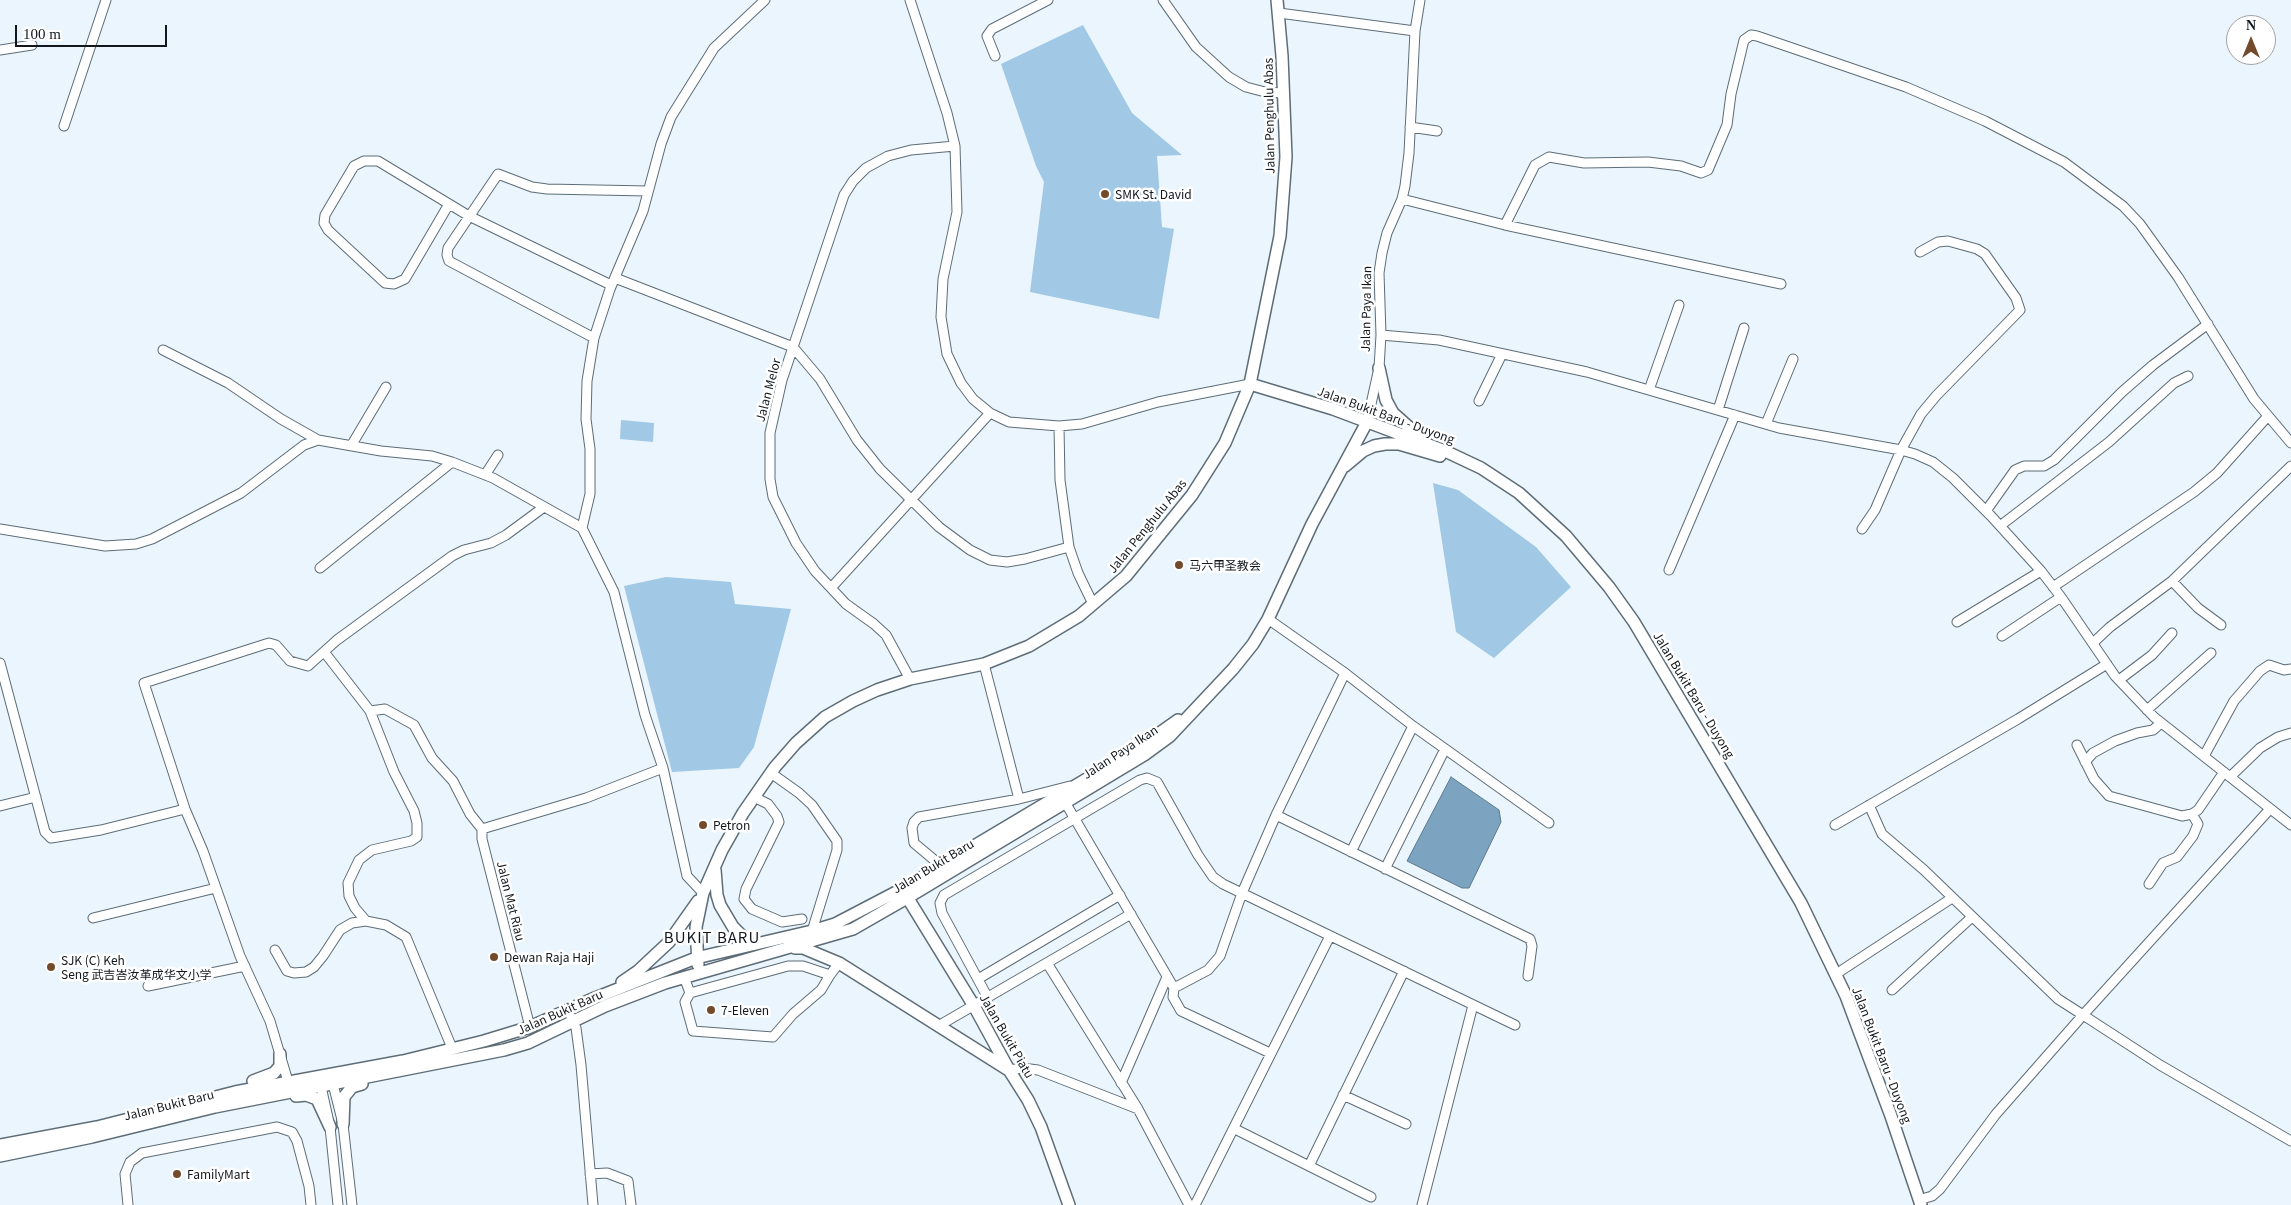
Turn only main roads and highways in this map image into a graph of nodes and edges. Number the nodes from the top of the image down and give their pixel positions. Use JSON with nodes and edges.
{"nodes":[{"id":1,"x":1277,"y":0,"type":"edge"},
{"id":2,"x":1379,"y":368,"type":"road end"},
{"id":3,"x":1250,"y":384,"type":"junction"},
{"id":4,"x":1367,"y":422,"type":"junction"},
{"id":5,"x":1429,"y":445,"type":"junction"},
{"id":6,"x":1481,"y":468,"type":"junction"},
{"id":7,"x":1337,"y":475,"type":"junction"},
{"id":8,"x":1207,"y":698,"type":"junction"},
{"id":9,"x":1063,"y":799,"type":"junction"},
{"id":10,"x":714,"y":868,"type":"junction"},
{"id":11,"x":703,"y":893,"type":"junction"},
{"id":12,"x":905,"y":894,"type":"junction"},
{"id":13,"x":751,"y":945,"type":"junction"},
{"id":14,"x":790,"y":947,"type":"junction"},
{"id":15,"x":696,"y":958,"type":"junction"},
{"id":16,"x":700,"y":971,"type":"junction"},
{"id":17,"x":595,"y":998,"type":"junction"},
{"id":18,"x":280,"y":1054,"type":"road end"},
{"id":19,"x":471,"y":1057,"type":"junction"},
{"id":20,"x":1009,"y":1070,"type":"junction"},
{"id":21,"x":325,"y":1080,"type":"junction"},
{"id":22,"x":290,"y":1087,"type":"junction"},
{"id":23,"x":156,"y":1111,"type":"junction"},
{"id":24,"x":180,"y":1118,"type":"junction"},
{"id":25,"x":343,"y":1124,"type":"road end"},
{"id":26,"x":330,"y":1127,"type":"road end"},
{"id":27,"x":0,"y":1145,"type":"edge"},
{"id":28,"x":0,"y":1156,"type":"edge"},
{"id":29,"x":1920,"y":1202,"type":"edge"},
{"id":30,"x":1070,"y":1205,"type":"edge"}],
"edges":[{"from":1,"to":3,"type":"main road","name":"Jalan Penghulu Abas"},
{"from":2,"to":5,"type":"main road"},
{"from":3,"to":4,"type":"main road","name":"Jalan Bukit Baru - Duyong"},
{"from":3,"to":10,"type":"main road","name":"Jalan Penghulu Abas"},
{"from":4,"to":5,"type":"main road","name":"Jalan Bukit Baru - Duyong"},
{"from":4,"to":7,"type":"main road","name":"Jalan Paya Ikan"},
{"from":5,"to":6,"type":"main road","name":"Jalan Bukit Baru - Duyong"},
{"from":6,"to":7,"type":"main road"},
{"from":6,"to":29,"type":"main road","name":"Jalan Bukit Baru - Duyong"},
{"from":7,"to":8,"type":"main road","name":"Jalan Paya Ikan"},
{"from":8,"to":9,"type":"main road","name":"Jalan Paya Ikan"},
{"from":8,"to":9,"type":"main road","name":"Jalan Paya Ikan"},
{"from":9,"to":12,"type":"main road","name":"Jalan Bukit Baru"},
{"from":10,"to":11,"type":"main road","name":"Jalan Penghulu Abas"},
{"from":10,"to":13,"type":"main road"},
{"from":11,"to":15,"type":"main road","name":"Jalan Penghulu Abas"},
{"from":11,"to":17,"type":"main road"},
{"from":12,"to":13,"type":"main road","name":"Jalan Bukit Baru"},
{"from":12,"to":14,"type":"main road","name":"Jalan Bukit Baru"},
{"from":12,"to":20,"type":"main road","name":"Jalan Bukit Piatu"},
{"from":13,"to":15,"type":"main road","name":"Jalan Bukit Baru"},
{"from":14,"to":16,"type":"main road","name":"Jalan Bukit Baru"},
{"from":14,"to":20,"type":"main road"},
{"from":15,"to":16,"type":"main road","name":"Jalan Penghulu Abas"},
{"from":15,"to":17,"type":"main road","name":"Jalan Bukit Baru"},
{"from":16,"to":19,"type":"main road","name":"Jalan Bukit Baru"},
{"from":17,"to":21,"type":"main road","name":"Jalan Bukit Baru"},
{"from":18,"to":23,"type":"main road"},
{"from":19,"to":21,"type":"main road","name":"Jalan Bukit Baru"},
{"from":19,"to":25,"type":"main road"},
{"from":20,"to":30,"type":"main road","name":"Jalan Bukit Piatu"},
{"from":21,"to":22,"type":"main road","name":"Jalan Bukit Baru"},
{"from":22,"to":23,"type":"main road","name":"Jalan Bukit Baru"},
{"from":22,"to":24,"type":"main road","name":"Jalan Bukit Baru"},
{"from":23,"to":27,"type":"main road","name":"Jalan Bukit Baru"},
{"from":24,"to":26,"type":"main road"},
{"from":24,"to":28,"type":"main road","name":"Jalan Bukit Baru"}]}
